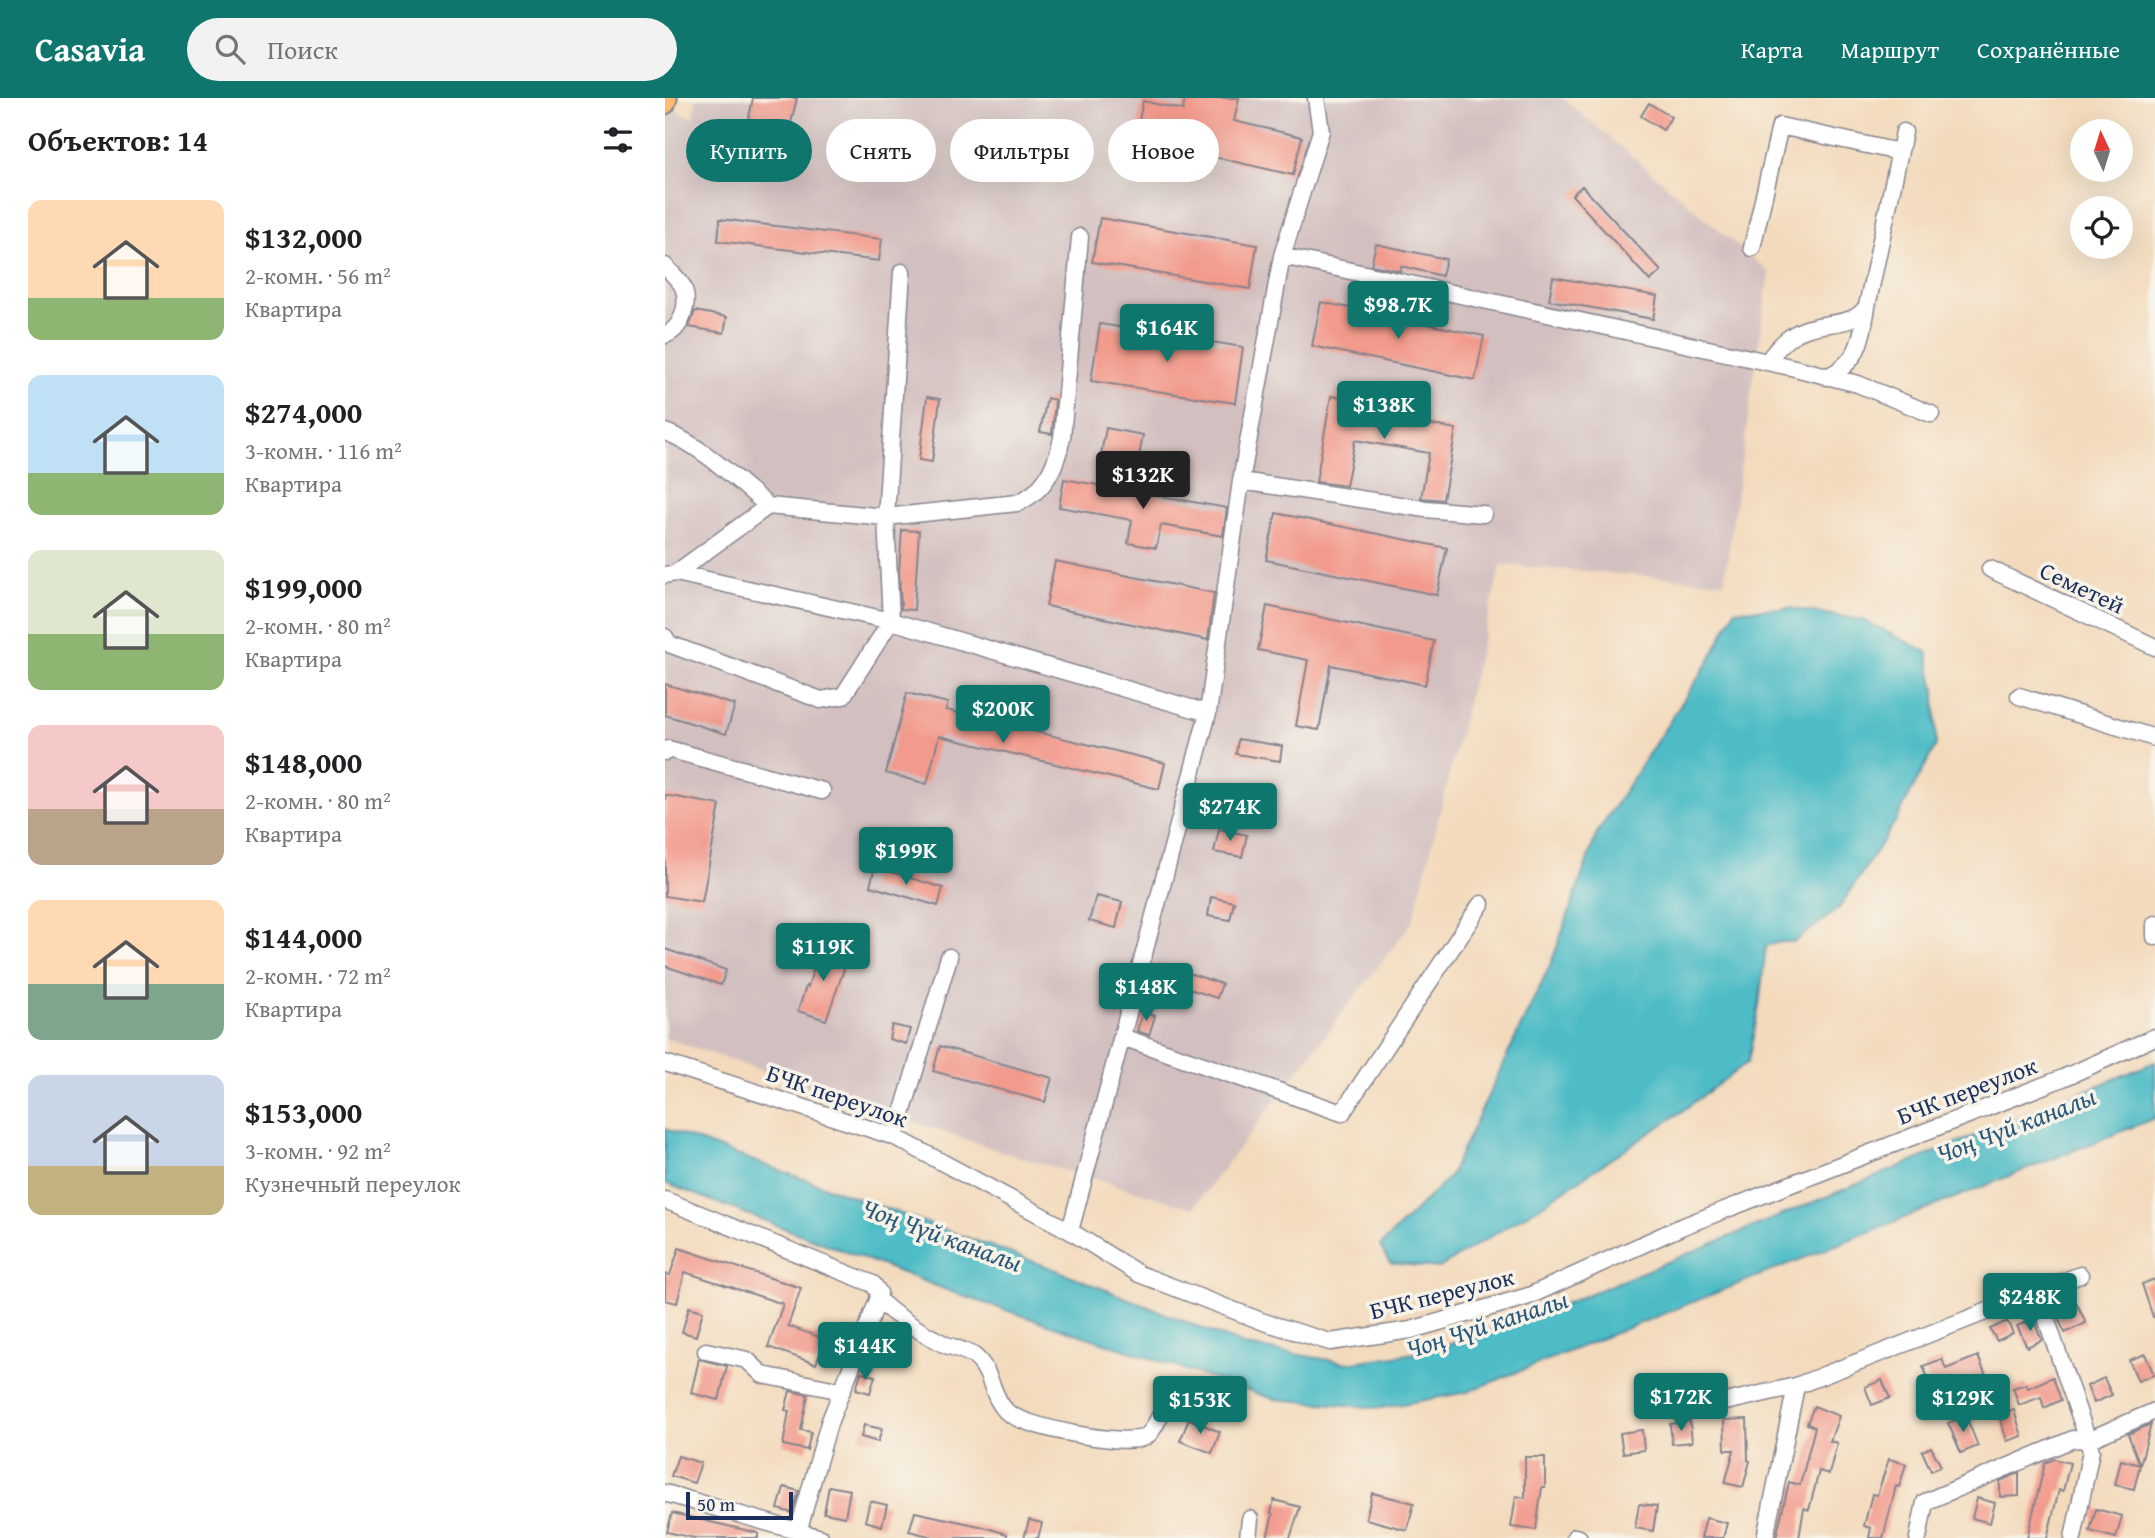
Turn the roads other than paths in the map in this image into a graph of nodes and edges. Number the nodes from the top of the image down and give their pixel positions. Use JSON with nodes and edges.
{"nodes":[{"id":1,"x":667,"y":98,"type":"edge"},
{"id":2,"x":1316,"y":98,"type":"edge"},
{"id":3,"x":665,"y":104,"type":"edge"},
{"id":4,"x":1904,"y":132,"type":"dead end"},
{"id":5,"x":1899,"y":152,"type":"junction"},
{"id":6,"x":1080,"y":237,"type":"dead end"},
{"id":7,"x":1752,"y":248,"type":"dead end"},
{"id":8,"x":1282,"y":256,"type":"junction"},
{"id":9,"x":665,"y":266,"type":"edge"},
{"id":10,"x":902,"y":272,"type":"dead end"},
{"id":11,"x":1867,"y":306,"type":"junction"},
{"id":12,"x":665,"y":335,"type":"edge"},
{"id":13,"x":1767,"y":362,"type":"junction"},
{"id":14,"x":1827,"y":377,"type":"junction"},
{"id":15,"x":1931,"y":414,"type":"dead end"},
{"id":16,"x":665,"y":432,"type":"edge"},
{"id":17,"x":1241,"y":481,"type":"junction"},
{"id":18,"x":768,"y":506,"type":"junction"},
{"id":19,"x":1483,"y":514,"type":"dead end"},
{"id":20,"x":886,"y":517,"type":"junction"},
{"id":21,"x":1990,"y":569,"type":"dead end"},
{"id":22,"x":671,"y":574,"type":"edge"},
{"id":23,"x":891,"y":621,"type":"junction"},
{"id":24,"x":665,"y":638,"type":"edge"},
{"id":25,"x":2155,"y":647,"type":"edge"},
{"id":26,"x":2019,"y":696,"type":"dead end"},
{"id":27,"x":1208,"y":713,"type":"junction"},
{"id":28,"x":2155,"y":738,"type":"edge"},
{"id":29,"x":665,"y":751,"type":"edge"},
{"id":30,"x":822,"y":791,"type":"dead end"},
{"id":31,"x":1481,"y":904,"type":"dead end"},
{"id":32,"x":2155,"y":924,"type":"edge"},
{"id":33,"x":2155,"y":937,"type":"edge"},
{"id":34,"x":949,"y":957,"type":"dead end"},
{"id":35,"x":1122,"y":1037,"type":"junction"},
{"id":36,"x":2155,"y":1037,"type":"edge"},
{"id":37,"x":665,"y":1063,"type":"edge"},
{"id":38,"x":895,"y":1137,"type":"junction"},
{"id":39,"x":665,"y":1200,"type":"edge"},
{"id":40,"x":1070,"y":1231,"type":"junction"},
{"id":41,"x":2080,"y":1275,"type":"dead end"},
{"id":42,"x":2037,"y":1292,"type":"junction"},
{"id":43,"x":878,"y":1300,"type":"junction"},
{"id":44,"x":706,"y":1351,"type":"dead end"},
{"id":45,"x":1796,"y":1386,"type":"junction"},
{"id":46,"x":842,"y":1391,"type":"junction"},
{"id":47,"x":1695,"y":1409,"type":"dead end"},
{"id":48,"x":2155,"y":1411,"type":"edge"},
{"id":49,"x":1160,"y":1416,"type":"dead end"},
{"id":50,"x":2081,"y":1440,"type":"junction"},
{"id":51,"x":665,"y":1493,"type":"edge"},
{"id":52,"x":1250,"y":1519,"type":"dead end"},
{"id":53,"x":798,"y":1532,"type":"junction"},
{"id":54,"x":821,"y":1538,"type":"edge"},
{"id":55,"x":1248,"y":1538,"type":"edge"},
{"id":56,"x":1765,"y":1538,"type":"edge"},
{"id":57,"x":1918,"y":1538,"type":"edge"},
{"id":58,"x":2073,"y":1538,"type":"edge"}],
"edges":[{"from":1,"to":3,"type":"main road"},
{"from":2,"to":8,"type":"street"},
{"from":4,"to":5,"type":"street"},
{"from":5,"to":7,"type":"street"},
{"from":5,"to":11,"type":"street"},
{"from":6,"to":20,"type":"street"},
{"from":8,"to":13,"type":"street"},
{"from":8,"to":17,"type":"street"},
{"from":9,"to":12,"type":"street"},
{"from":10,"to":20,"type":"street"},
{"from":11,"to":13,"type":"street"},
{"from":11,"to":14,"type":"street"},
{"from":13,"to":14,"type":"street"},
{"from":14,"to":15,"type":"street"},
{"from":16,"to":18,"type":"street"},
{"from":17,"to":19,"type":"street"},
{"from":17,"to":27,"type":"street"},
{"from":18,"to":20,"type":"street"},
{"from":18,"to":22,"type":"street"},
{"from":20,"to":23,"type":"street"},
{"from":21,"to":25,"type":"street","name":"Семетей"},
{"from":22,"to":23,"type":"street"},
{"from":23,"to":24,"type":"street"},
{"from":23,"to":27,"type":"street"},
{"from":26,"to":28,"type":"street"},
{"from":27,"to":35,"type":"street"},
{"from":29,"to":30,"type":"street"},
{"from":31,"to":35,"type":"street"},
{"from":32,"to":33,"type":"street"},
{"from":34,"to":38,"type":"street"},
{"from":35,"to":40,"type":"street"},
{"from":36,"to":40,"type":"street","name":"БЧК переулок"},
{"from":37,"to":38,"type":"street","name":"БЧК переулок"},
{"from":38,"to":40,"type":"street","name":"БЧК переулок"},
{"from":39,"to":43,"type":"street"},
{"from":41,"to":42,"type":"street"},
{"from":42,"to":45,"type":"street"},
{"from":42,"to":50,"type":"street"},
{"from":43,"to":46,"type":"street"},
{"from":43,"to":49,"type":"street"},
{"from":44,"to":46,"type":"street"},
{"from":45,"to":47,"type":"street"},
{"from":45,"to":56,"type":"street"},
{"from":46,"to":53,"type":"street"},
{"from":48,"to":50,"type":"street"},
{"from":50,"to":57,"type":"street"},
{"from":50,"to":58,"type":"street"},
{"from":51,"to":53,"type":"street"},
{"from":52,"to":55,"type":"street"},
{"from":53,"to":54,"type":"street"}]}
